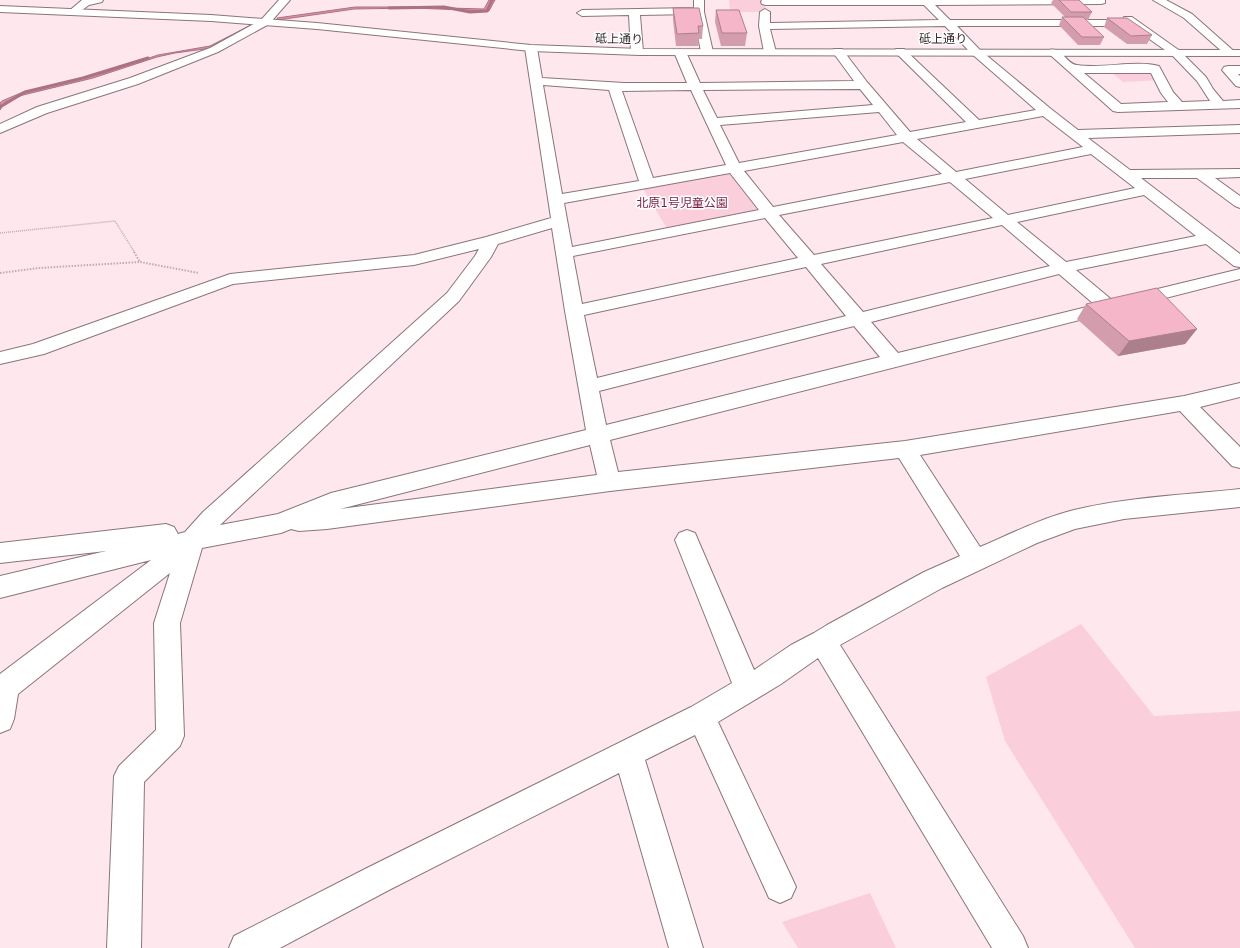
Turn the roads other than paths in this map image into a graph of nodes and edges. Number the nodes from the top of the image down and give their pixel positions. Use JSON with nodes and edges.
{"nodes":[{"id":1,"x":98,"y":0,"type":"edge"},
{"id":2,"x":285,"y":0,"type":"edge"},
{"id":3,"x":582,"y":0,"type":"edge"},
{"id":4,"x":1158,"y":0,"type":"edge"},
{"id":5,"x":85,"y":1,"type":"edge"},
{"id":6,"x":766,"y":1,"type":"edge"},
{"id":7,"x":925,"y":1,"type":"edge"},
{"id":8,"x":1103,"y":2,"type":"edge"},
{"id":9,"x":699,"y":5,"type":"edge"},
{"id":10,"x":0,"y":9,"type":"edge"},
{"id":11,"x":74,"y":11,"type":"junction"},
{"id":12,"x":634,"y":12,"type":"junction"},
{"id":13,"x":1121,"y":14,"type":"dead end"},
{"id":14,"x":265,"y":22,"type":"junction"},
{"id":15,"x":948,"y":23,"type":"junction"},
{"id":16,"x":1134,"y":23,"type":"junction"},
{"id":17,"x":764,"y":26,"type":"junction"},
{"id":18,"x":531,"y":48,"type":"junction"},
{"id":19,"x":838,"y":51,"type":"junction"},
{"id":20,"x":637,"y":52,"type":"junction"},
{"id":21,"x":680,"y":52,"type":"junction"},
{"id":22,"x":707,"y":52,"type":"junction"},
{"id":23,"x":770,"y":52,"type":"junction"},
{"id":24,"x":900,"y":52,"type":"junction"},
{"id":25,"x":976,"y":52,"type":"junction"},
{"id":26,"x":1053,"y":52,"type":"junction"},
{"id":27,"x":1176,"y":53,"type":"junction"},
{"id":28,"x":1235,"y":53,"type":"edge"},
{"id":29,"x":1155,"y":68,"type":"junction"},
{"id":30,"x":1072,"y":69,"type":"junction"},
{"id":31,"x":1192,"y":69,"type":"junction"},
{"id":32,"x":1240,"y":70,"type":"edge"},
{"id":33,"x":536,"y":81,"type":"junction"},
{"id":34,"x":1240,"y":83,"type":"edge"},
{"id":35,"x":863,"y":85,"type":"junction"},
{"id":36,"x":614,"y":86,"type":"junction"},
{"id":37,"x":694,"y":86,"type":"junction"},
{"id":38,"x":1240,"y":104,"type":"edge"},
{"id":39,"x":1220,"y":105,"type":"junction"},
{"id":40,"x":1178,"y":106,"type":"junction"},
{"id":41,"x":882,"y":108,"type":"junction"},
{"id":42,"x":1046,"y":112,"type":"junction"},
{"id":43,"x":712,"y":122,"type":"junction"},
{"id":44,"x":976,"y":125,"type":"junction"},
{"id":45,"x":0,"y":129,"type":"edge"},
{"id":46,"x":1240,"y":129,"type":"edge"},
{"id":47,"x":1074,"y":134,"type":"junction"},
{"id":48,"x":907,"y":138,"type":"junction"},
{"id":49,"x":1094,"y":149,"type":"junction"},
{"id":50,"x":734,"y":168,"type":"junction"},
{"id":51,"x":1240,"y":172,"type":"edge"},
{"id":52,"x":1200,"y":173,"type":"junction"},
{"id":53,"x":1126,"y":174,"type":"junction"},
{"id":54,"x":952,"y":176,"type":"junction"},
{"id":55,"x":648,"y":184,"type":"junction"},
{"id":56,"x":1147,"y":190,"type":"junction"},
{"id":57,"x":556,"y":200,"type":"junction"},
{"id":58,"x":1240,"y":203,"type":"edge"},
{"id":59,"x":769,"y":213,"type":"junction"},
{"id":60,"x":559,"y":221,"type":"junction"},
{"id":61,"x":1005,"y":221,"type":"junction"},
{"id":62,"x":1210,"y":238,"type":"junction"},
{"id":63,"x":490,"y":241,"type":"junction"},
{"id":64,"x":564,"y":253,"type":"junction"},
{"id":65,"x":812,"y":262,"type":"junction"},
{"id":66,"x":1240,"y":262,"type":"edge"},
{"id":67,"x":1062,"y":268,"type":"junction"},
{"id":68,"x":1240,"y":274,"type":"edge"},
{"id":69,"x":1109,"y":307,"type":"junction"},
{"id":70,"x":574,"y":312,"type":"junction"},
{"id":71,"x":858,"y":319,"type":"junction"},
{"id":72,"x":0,"y":358,"type":"edge"},
{"id":73,"x":894,"y":362,"type":"junction"},
{"id":74,"x":588,"y":387,"type":"junction"},
{"id":75,"x":1240,"y":390,"type":"edge"},
{"id":76,"x":1184,"y":403,"type":"junction"},
{"id":77,"x":598,"y":436,"type":"junction"},
{"id":78,"x":905,"y":449,"type":"junction"},
{"id":79,"x":1240,"y":460,"type":"edge"},
{"id":80,"x":610,"y":482,"type":"junction"},
{"id":81,"x":1240,"y":498,"type":"edge"},
{"id":82,"x":281,"y":523,"type":"junction"},
{"id":83,"x":192,"y":540,"type":"junction"},
{"id":84,"x":687,"y":540,"type":"dead end"},
{"id":85,"x":0,"y":553,"type":"edge"},
{"id":86,"x":976,"y":561,"type":"junction"},
{"id":87,"x":0,"y":587,"type":"edge"},
{"id":88,"x":823,"y":642,"type":"junction"},
{"id":89,"x":3,"y":688,"type":"edge"},
{"id":90,"x":748,"y":688,"type":"junction"},
{"id":91,"x":701,"y":717,"type":"junction"},
{"id":92,"x":0,"y":719,"type":"edge"},
{"id":93,"x":628,"y":753,"type":"junction"},
{"id":94,"x":780,"y":887,"type":"dead end"},
{"id":95,"x":124,"y":948,"type":"edge"},
{"id":96,"x":246,"y":948,"type":"edge"},
{"id":97,"x":686,"y":948,"type":"edge"},
{"id":98,"x":1011,"y":948,"type":"edge"}],
"edges":[{"from":1,"to":5,"type":"street"},
{"from":2,"to":14,"type":"street"},
{"from":3,"to":12,"type":"street"},
{"from":4,"to":28,"type":"street"},
{"from":5,"to":11,"type":"street"},
{"from":6,"to":7,"type":"street"},
{"from":6,"to":17,"type":"street"},
{"from":7,"to":8,"type":"street"},
{"from":7,"to":15,"type":"street"},
{"from":9,"to":12,"type":"street"},
{"from":9,"to":22,"type":"street"},
{"from":10,"to":11,"type":"street","name":"砥上通り"},
{"from":11,"to":14,"type":"street","name":"砥上通り"},
{"from":12,"to":20,"type":"street"},
{"from":13,"to":16,"type":"street"},
{"from":14,"to":18,"type":"street","name":"砥上通り"},
{"from":14,"to":45,"type":"street"},
{"from":15,"to":16,"type":"street"},
{"from":15,"to":17,"type":"street"},
{"from":15,"to":25,"type":"street"},
{"from":16,"to":27,"type":"street"},
{"from":17,"to":23,"type":"street"},
{"from":18,"to":20,"type":"street","name":"砥上通り"},
{"from":18,"to":33,"type":"street"},
{"from":19,"to":23,"type":"street","name":"砥上通り"},
{"from":19,"to":24,"type":"street","name":"砥上通り"},
{"from":19,"to":35,"type":"street"},
{"from":20,"to":21,"type":"street","name":"砥上通り"},
{"from":21,"to":22,"type":"street","name":"砥上通り"},
{"from":21,"to":37,"type":"street"},
{"from":22,"to":23,"type":"street","name":"砥上通り"},
{"from":24,"to":25,"type":"street","name":"砥上通り"},
{"from":24,"to":44,"type":"street"},
{"from":25,"to":26,"type":"street","name":"砥上通り"},
{"from":25,"to":42,"type":"street"},
{"from":26,"to":27,"type":"street","name":"砥上通り"},
{"from":26,"to":30,"type":"street"},
{"from":27,"to":28,"type":"street","name":"砥上通り"},
{"from":27,"to":31,"type":"street"},
{"from":29,"to":30,"type":"street"},
{"from":29,"to":31,"type":"street"},
{"from":29,"to":40,"type":"street"},
{"from":30,"to":40,"type":"street"},
{"from":31,"to":39,"type":"street"},
{"from":32,"to":34,"type":"street"},
{"from":33,"to":36,"type":"street"},
{"from":33,"to":57,"type":"street"},
{"from":35,"to":37,"type":"street"},
{"from":35,"to":41,"type":"street"},
{"from":36,"to":37,"type":"street"},
{"from":36,"to":55,"type":"street"},
{"from":37,"to":43,"type":"street"},
{"from":38,"to":39,"type":"street"},
{"from":39,"to":40,"type":"street"},
{"from":41,"to":43,"type":"street"},
{"from":41,"to":48,"type":"street"},
{"from":42,"to":44,"type":"street"},
{"from":42,"to":47,"type":"street"},
{"from":43,"to":50,"type":"street"},
{"from":44,"to":48,"type":"street"},
{"from":46,"to":47,"type":"street"},
{"from":47,"to":49,"type":"street"},
{"from":48,"to":50,"type":"street"},
{"from":48,"to":54,"type":"street"},
{"from":49,"to":53,"type":"street"},
{"from":49,"to":54,"type":"street"},
{"from":50,"to":55,"type":"street"},
{"from":50,"to":59,"type":"street"},
{"from":51,"to":52,"type":"street"},
{"from":52,"to":53,"type":"street"},
{"from":52,"to":58,"type":"street"},
{"from":53,"to":56,"type":"street"},
{"from":54,"to":59,"type":"street"},
{"from":54,"to":61,"type":"street"},
{"from":55,"to":57,"type":"street"},
{"from":56,"to":61,"type":"street"},
{"from":56,"to":62,"type":"street"},
{"from":57,"to":60,"type":"street"},
{"from":59,"to":64,"type":"street"},
{"from":59,"to":65,"type":"street"},
{"from":60,"to":63,"type":"street"},
{"from":60,"to":64,"type":"street"},
{"from":61,"to":65,"type":"street"},
{"from":61,"to":67,"type":"street"},
{"from":62,"to":66,"type":"street"},
{"from":62,"to":67,"type":"street"},
{"from":63,"to":72,"type":"street"},
{"from":63,"to":83,"type":"street"},
{"from":64,"to":70,"type":"street"},
{"from":65,"to":70,"type":"street"},
{"from":65,"to":71,"type":"street"},
{"from":67,"to":69,"type":"street"},
{"from":67,"to":71,"type":"street"},
{"from":68,"to":69,"type":"street"},
{"from":69,"to":73,"type":"street"},
{"from":70,"to":74,"type":"street"},
{"from":71,"to":73,"type":"street"},
{"from":71,"to":74,"type":"street"},
{"from":73,"to":77,"type":"street"},
{"from":74,"to":77,"type":"street"},
{"from":75,"to":76,"type":"street"},
{"from":76,"to":78,"type":"street"},
{"from":76,"to":79,"type":"street"},
{"from":77,"to":80,"type":"street"},
{"from":77,"to":82,"type":"street"},
{"from":78,"to":80,"type":"street"},
{"from":78,"to":86,"type":"street"},
{"from":80,"to":82,"type":"street"},
{"from":81,"to":86,"type":"street"},
{"from":82,"to":83,"type":"street"},
{"from":83,"to":85,"type":"street"},
{"from":83,"to":87,"type":"street"},
{"from":83,"to":89,"type":"street"},
{"from":83,"to":95,"type":"street"},
{"from":84,"to":90,"type":"street"},
{"from":86,"to":88,"type":"street"},
{"from":88,"to":90,"type":"street"},
{"from":88,"to":98,"type":"street"},
{"from":89,"to":92,"type":"street"},
{"from":90,"to":91,"type":"street"},
{"from":91,"to":93,"type":"street"},
{"from":91,"to":94,"type":"street"},
{"from":93,"to":96,"type":"street"},
{"from":93,"to":97,"type":"street"}]}
